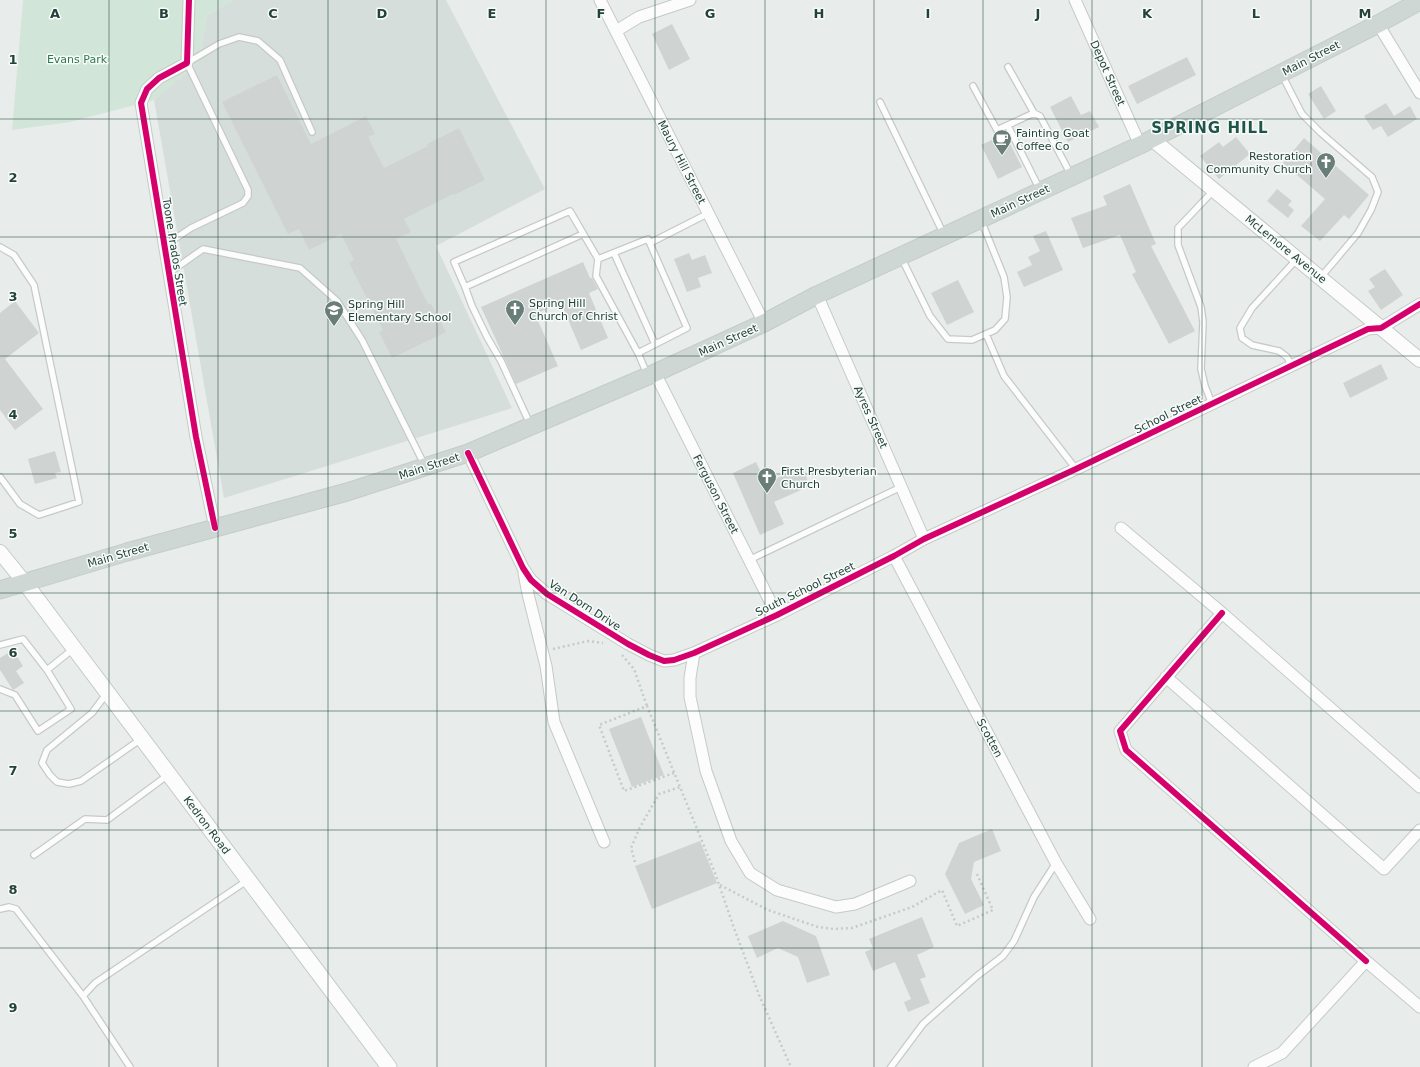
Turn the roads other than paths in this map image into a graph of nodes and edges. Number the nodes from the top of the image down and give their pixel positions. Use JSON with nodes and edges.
{"nodes":[{"id":1,"x":189,"y":0,"type":"edge"},
{"id":2,"x":600,"y":0,"type":"edge"},
{"id":3,"x":690,"y":0,"type":"edge"},
{"id":4,"x":1075,"y":0,"type":"edge"},
{"id":5,"x":1420,"y":1,"type":"edge"},
{"id":6,"x":1378,"y":24,"type":"junction"},
{"id":7,"x":616,"y":31,"type":"junction"},
{"id":8,"x":187,"y":63,"type":"junction"},
{"id":9,"x":1008,"y":67,"type":"dead end"},
{"id":10,"x":1281,"y":73,"type":"junction"},
{"id":11,"x":973,"y":86,"type":"dead end"},
{"id":12,"x":1420,"y":93,"type":"edge"},
{"id":13,"x":880,"y":102,"type":"dead end"},
{"id":14,"x":1034,"y":113,"type":"junction"},
{"id":15,"x":1008,"y":126,"type":"junction"},
{"id":16,"x":312,"y":132,"type":"dead end"},
{"id":17,"x":1146,"y":142,"type":"junction"},
{"id":18,"x":1072,"y":177,"type":"junction"},
{"id":19,"x":1214,"y":190,"type":"junction"},
{"id":20,"x":1041,"y":192,"type":"junction"},
{"id":21,"x":709,"y":213,"type":"junction"},
{"id":22,"x":981,"y":220,"type":"junction"},
{"id":23,"x":583,"y":234,"type":"junction"},
{"id":24,"x":945,"y":237,"type":"junction"},
{"id":25,"x":650,"y":243,"type":"junction"},
{"id":26,"x":164,"y":246,"type":"junction"},
{"id":27,"x":0,"y":247,"type":"edge"},
{"id":28,"x":614,"y":253,"type":"junction"},
{"id":29,"x":901,"y":257,"type":"junction"},
{"id":30,"x":1297,"y":258,"type":"junction"},
{"id":31,"x":598,"y":259,"type":"junction"},
{"id":32,"x":168,"y":273,"type":"junction"},
{"id":33,"x":1320,"y":277,"type":"junction"},
{"id":34,"x":464,"y":287,"type":"junction"},
{"id":35,"x":817,"y":295,"type":"junction"},
{"id":36,"x":1420,"y":304,"type":"edge"},
{"id":37,"x":764,"y":323,"type":"junction"},
{"id":38,"x":1382,"y":328,"type":"junction"},
{"id":39,"x":986,"y":334,"type":"junction"},
{"id":40,"x":655,"y":344,"type":"junction"},
{"id":41,"x":638,"y":353,"type":"junction"},
{"id":42,"x":1420,"y":360,"type":"edge"},
{"id":43,"x":1292,"y":366,"type":"junction"},
{"id":44,"x":651,"y":374,"type":"junction"},
{"id":45,"x":1212,"y":404,"type":"junction"},
{"id":46,"x":531,"y":426,"type":"junction"},
{"id":47,"x":468,"y":453,"type":"junction"},
{"id":48,"x":425,"y":467,"type":"junction"},
{"id":49,"x":1076,"y":469,"type":"junction"},
{"id":50,"x":0,"y":477,"type":"edge"},
{"id":51,"x":901,"y":487,"type":"junction"},
{"id":52,"x":216,"y":528,"type":"junction"},
{"id":53,"x":1121,"y":528,"type":"dead end"},
{"id":54,"x":924,"y":539,"type":"junction"},
{"id":55,"x":0,"y":552,"type":"edge"},
{"id":56,"x":894,"y":556,"type":"junction"},
{"id":57,"x":749,"y":560,"type":"junction"},
{"id":58,"x":523,"y":568,"type":"junction"},
{"id":59,"x":25,"y":583,"type":"junction"},
{"id":60,"x":0,"y":590,"type":"edge"},
{"id":61,"x":1222,"y":613,"type":"junction"},
{"id":62,"x":777,"y":615,"type":"junction"},
{"id":63,"x":0,"y":645,"type":"edge"},
{"id":64,"x":74,"y":648,"type":"junction"},
{"id":65,"x":694,"y":653,"type":"junction"},
{"id":66,"x":47,"y":670,"type":"junction"},
{"id":67,"x":1166,"y":677,"type":"junction"},
{"id":68,"x":0,"y":689,"type":"edge"},
{"id":69,"x":107,"y":692,"type":"junction"},
{"id":70,"x":142,"y":739,"type":"junction"},
{"id":71,"x":169,"y":774,"type":"junction"},
{"id":72,"x":1420,"y":787,"type":"edge"},
{"id":73,"x":1420,"y":830,"type":"edge"},
{"id":74,"x":604,"y":842,"type":"dead end"},
{"id":75,"x":34,"y":854,"type":"dead end"},
{"id":76,"x":1056,"y":863,"type":"junction"},
{"id":77,"x":248,"y":880,"type":"junction"},
{"id":78,"x":910,"y":881,"type":"dead end"},
{"id":79,"x":0,"y":909,"type":"edge"},
{"id":80,"x":1090,"y":918,"type":"dead end"},
{"id":81,"x":1366,"y":961,"type":"junction"},
{"id":82,"x":83,"y":996,"type":"junction"},
{"id":83,"x":1420,"y":1007,"type":"edge"},
{"id":84,"x":130,"y":1067,"type":"edge"},
{"id":85,"x":389,"y":1067,"type":"edge"},
{"id":86,"x":891,"y":1067,"type":"edge"},
{"id":87,"x":1254,"y":1067,"type":"edge"}],
"edges":[{"from":1,"to":8,"type":"street"},
{"from":2,"to":7,"type":"street","name":"Maury Hill Street"},
{"from":3,"to":7,"type":"street"},
{"from":4,"to":17,"type":"street","name":"Depot Street"},
{"from":5,"to":6,"type":"main road","name":"Main Street"},
{"from":6,"to":10,"type":"main road","name":"Main Street"},
{"from":6,"to":12,"type":"street"},
{"from":7,"to":21,"type":"street","name":"Maury Hill Street"},
{"from":8,"to":16,"type":"lane"},
{"from":8,"to":26,"type":"street","name":"Toone Prados Street"},
{"from":8,"to":26,"type":"lane"},
{"from":9,"to":14,"type":"lane"},
{"from":10,"to":17,"type":"main road","name":"Main Street"},
{"from":10,"to":33,"type":"lane"},
{"from":11,"to":15,"type":"lane"},
{"from":13,"to":24,"type":"lane"},
{"from":14,"to":15,"type":"lane"},
{"from":14,"to":18,"type":"lane"},
{"from":15,"to":20,"type":"lane"},
{"from":17,"to":18,"type":"main road","name":"Main Street"},
{"from":17,"to":19,"type":"street","name":"McLemore Avenue"},
{"from":18,"to":20,"type":"main road","name":"Main Street"},
{"from":19,"to":30,"type":"street","name":"McLemore Avenue"},
{"from":19,"to":45,"type":"lane"},
{"from":20,"to":22,"type":"main road","name":"Main Street"},
{"from":21,"to":25,"type":"lane"},
{"from":21,"to":37,"type":"street","name":"Maury Hill Street"},
{"from":22,"to":24,"type":"main road","name":"Main Street"},
{"from":22,"to":39,"type":"lane"},
{"from":23,"to":31,"type":"lane"},
{"from":23,"to":34,"type":"lane"},
{"from":23,"to":34,"type":"lane"},
{"from":24,"to":29,"type":"main road","name":"Main Street"},
{"from":25,"to":28,"type":"lane"},
{"from":25,"to":40,"type":"lane"},
{"from":26,"to":32,"type":"street","name":"Toone Prados Street"},
{"from":27,"to":50,"type":"lane"},
{"from":28,"to":31,"type":"lane"},
{"from":28,"to":40,"type":"lane"},
{"from":29,"to":35,"type":"main road","name":"Main Street"},
{"from":29,"to":39,"type":"lane"},
{"from":30,"to":33,"type":"street","name":"McLemore Avenue"},
{"from":30,"to":43,"type":"lane"},
{"from":31,"to":41,"type":"lane"},
{"from":32,"to":48,"type":"lane"},
{"from":32,"to":52,"type":"street","name":"Toone Prados Street"},
{"from":33,"to":38,"type":"street","name":"McLemore Avenue"},
{"from":34,"to":46,"type":"lane"},
{"from":35,"to":37,"type":"main road","name":"Main Street"},
{"from":35,"to":51,"type":"street","name":"Ayres Street"},
{"from":36,"to":38,"type":"street","name":"School Street"},
{"from":37,"to":44,"type":"main road","name":"Main Street"},
{"from":38,"to":42,"type":"street","name":"McLemore Avenue"},
{"from":38,"to":43,"type":"street","name":"School Street"},
{"from":39,"to":49,"type":"lane"},
{"from":40,"to":41,"type":"lane"},
{"from":41,"to":44,"type":"lane"},
{"from":43,"to":45,"type":"street","name":"School Street"},
{"from":44,"to":46,"type":"main road","name":"Main Street"},
{"from":44,"to":57,"type":"street","name":"Ferguson Street"},
{"from":45,"to":49,"type":"street","name":"School Street"},
{"from":46,"to":47,"type":"main road","name":"Main Street"},
{"from":47,"to":48,"type":"main road","name":"Main Street"},
{"from":47,"to":58,"type":"street","name":"Van Dorn Drive"},
{"from":48,"to":52,"type":"main road","name":"Main Street"},
{"from":49,"to":54,"type":"street","name":"School Street"},
{"from":51,"to":54,"type":"street","name":"Ayres Street"},
{"from":51,"to":57,"type":"lane"},
{"from":52,"to":59,"type":"main road","name":"Main Street"},
{"from":53,"to":61,"type":"street"},
{"from":54,"to":56,"type":"street","name":"South School Street"},
{"from":55,"to":59,"type":"street"},
{"from":56,"to":62,"type":"street","name":"South School Street"},
{"from":56,"to":76,"type":"street","name":"Scotten"},
{"from":57,"to":62,"type":"street","name":"Ferguson Street"},
{"from":58,"to":65,"type":"street","name":"Van Dorn Drive"},
{"from":58,"to":74,"type":"street"},
{"from":59,"to":60,"type":"main road","name":"Main Street"},
{"from":59,"to":64,"type":"main road","name":"Kedron Road"},
{"from":61,"to":67,"type":"street"},
{"from":61,"to":72,"type":"street"},
{"from":62,"to":65,"type":"street","name":"South School Street"},
{"from":63,"to":66,"type":"lane"},
{"from":64,"to":66,"type":"lane"},
{"from":64,"to":69,"type":"main road","name":"Kedron Road"},
{"from":65,"to":78,"type":"street"},
{"from":66,"to":68,"type":"lane"},
{"from":67,"to":73,"type":"street"},
{"from":67,"to":81,"type":"street"},
{"from":69,"to":70,"type":"main road","name":"Kedron Road"},
{"from":69,"to":70,"type":"lane"},
{"from":70,"to":71,"type":"main road","name":"Kedron Road"},
{"from":71,"to":75,"type":"lane"},
{"from":71,"to":77,"type":"main road","name":"Kedron Road"},
{"from":76,"to":80,"type":"street","name":"Scotten"},
{"from":76,"to":86,"type":"lane"},
{"from":77,"to":82,"type":"lane"},
{"from":77,"to":85,"type":"main road","name":"Kedron Road"},
{"from":79,"to":82,"type":"lane"},
{"from":81,"to":83,"type":"street"},
{"from":81,"to":87,"type":"street"},
{"from":82,"to":84,"type":"lane"}]}
